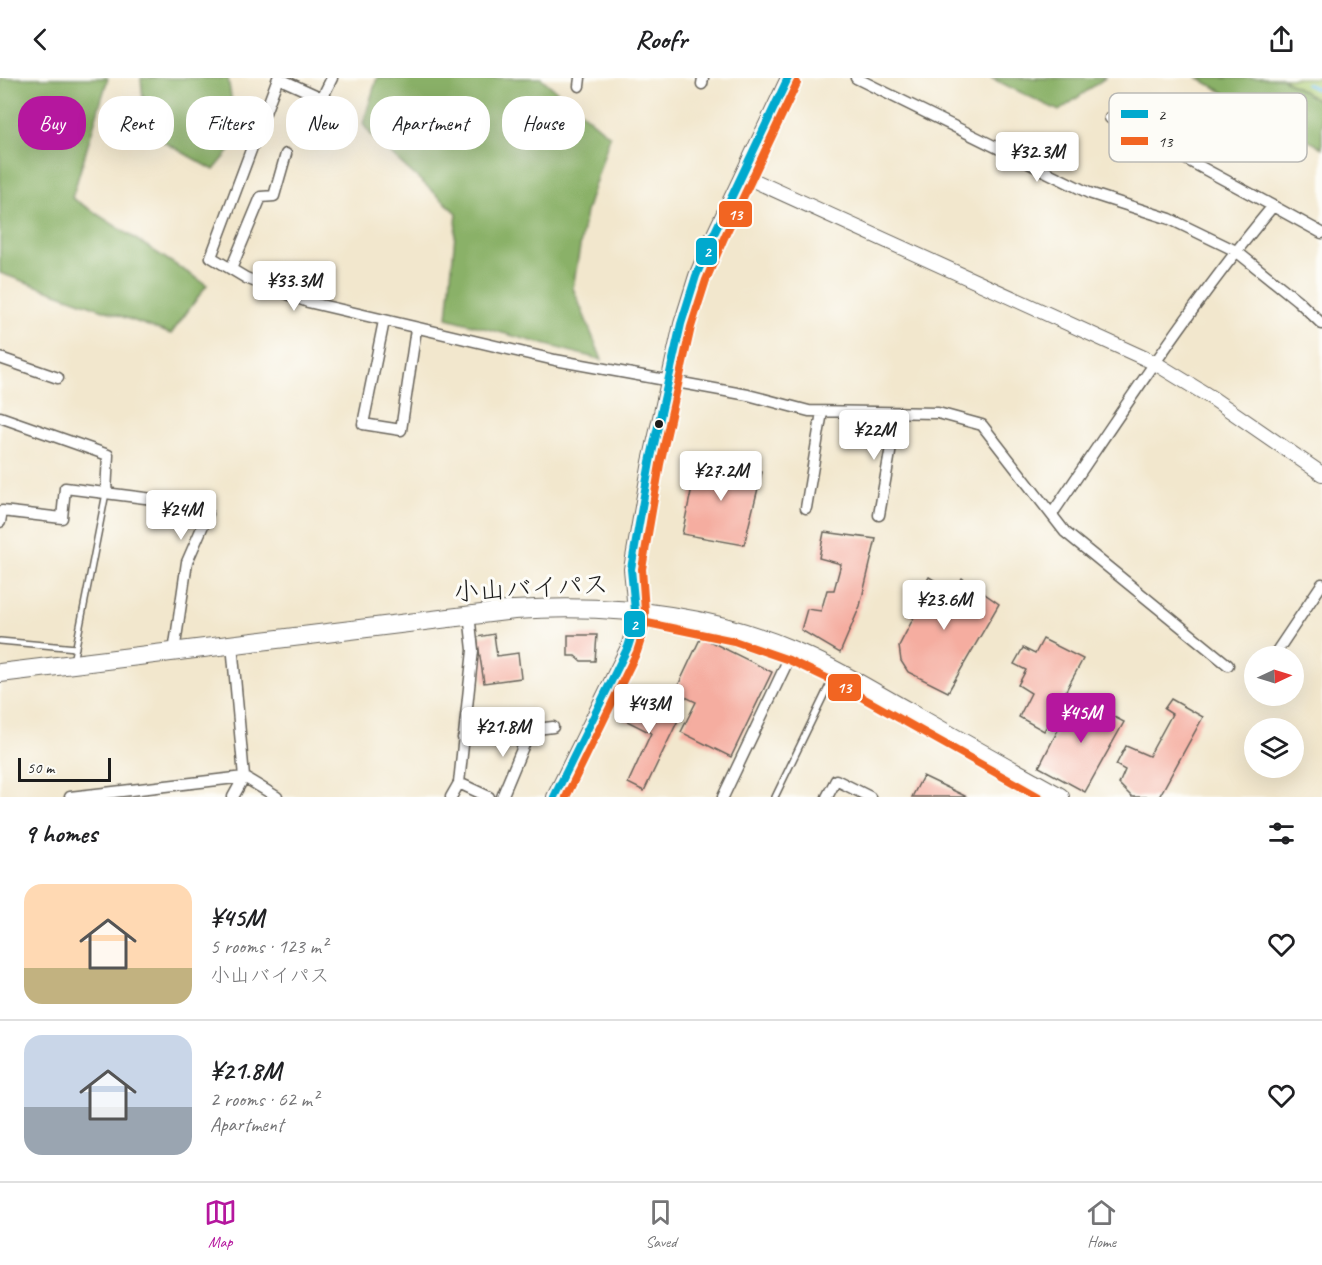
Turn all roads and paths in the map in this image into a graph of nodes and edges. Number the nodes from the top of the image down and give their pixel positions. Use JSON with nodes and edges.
{"nodes":[{"id":1,"x":332,"y":78,"type":"edge"},
{"id":2,"x":788,"y":78,"type":"edge"},
{"id":3,"x":856,"y":78,"type":"edge"},
{"id":4,"x":286,"y":154,"type":"dead end"},
{"id":5,"x":1192,"y":162,"type":"edge"},
{"id":6,"x":742,"y":175,"type":"junction"},
{"id":7,"x":1273,"y":206,"type":"junction"},
{"id":8,"x":1322,"y":233,"type":"edge"},
{"id":9,"x":1236,"y":251,"type":"junction"},
{"id":10,"x":231,"y":269,"type":"junction"},
{"id":11,"x":384,"y":321,"type":"junction"},
{"id":12,"x":1322,"y":324,"type":"edge"},
{"id":13,"x":416,"y":329,"type":"junction"},
{"id":14,"x":0,"y":358,"type":"edge"},
{"id":15,"x":1155,"y":363,"type":"junction"},
{"id":16,"x":58,"y":378,"type":"dead end"},
{"id":17,"x":666,"y":380,"type":"junction"},
{"id":18,"x":822,"y":412,"type":"junction"},
{"id":19,"x":897,"y":413,"type":"junction"},
{"id":20,"x":0,"y":417,"type":"edge"},
{"id":21,"x":1322,"y":474,"type":"edge"},
{"id":22,"x":106,"y":493,"type":"junction"},
{"id":23,"x":806,"y":508,"type":"dead end"},
{"id":24,"x":1052,"y":514,"type":"junction"},
{"id":25,"x":879,"y":515,"type":"dead end"},
{"id":26,"x":0,"y":522,"type":"edge"},
{"id":27,"x":1322,"y":584,"type":"edge"},
{"id":28,"x":635,"y":610,"type":"junction"},
{"id":29,"x":469,"y":614,"type":"junction"},
{"id":30,"x":0,"y":641,"type":"edge"},
{"id":31,"x":232,"y":644,"type":"junction"},
{"id":32,"x":1280,"y":646,"type":"edge"},
{"id":33,"x":793,"y":650,"type":"junction"},
{"id":34,"x":174,"y":652,"type":"junction"},
{"id":35,"x":74,"y":656,"type":"junction"},
{"id":36,"x":1228,"y":665,"type":"dead end"},
{"id":37,"x":836,"y":671,"type":"junction"},
{"id":38,"x":0,"y":673,"type":"edge"},
{"id":39,"x":553,"y":728,"type":"dead end"},
{"id":40,"x":530,"y":730,"type":"junction"},
{"id":41,"x":463,"y":738,"type":"junction"},
{"id":42,"x":244,"y":777,"type":"junction"},
{"id":43,"x":459,"y":783,"type":"junction"},
{"id":44,"x":155,"y":792,"type":"edge"},
{"id":45,"x":98,"y":795,"type":"edge"},
{"id":46,"x":70,"y":797,"type":"edge"},
{"id":47,"x":233,"y":797,"type":"edge"},
{"id":48,"x":277,"y":797,"type":"edge"},
{"id":49,"x":451,"y":797,"type":"edge"},
{"id":50,"x":489,"y":797,"type":"edge"},
{"id":51,"x":502,"y":797,"type":"edge"},
{"id":52,"x":554,"y":797,"type":"edge"},
{"id":53,"x":723,"y":797,"type":"edge"},
{"id":54,"x":775,"y":797,"type":"edge"},
{"id":55,"x":827,"y":797,"type":"edge"},
{"id":56,"x":870,"y":797,"type":"edge"},
{"id":57,"x":1060,"y":797,"type":"edge"}],
"edges":[{"from":1,"to":10,"type":"street"},
{"from":2,"to":6,"type":"street"},
{"from":3,"to":9,"type":"street"},
{"from":4,"to":10,"type":"street"},
{"from":5,"to":7,"type":"street"},
{"from":6,"to":15,"type":"street"},
{"from":6,"to":17,"type":"street"},
{"from":7,"to":8,"type":"street"},
{"from":7,"to":9,"type":"street"},
{"from":9,"to":12,"type":"street"},
{"from":9,"to":15,"type":"street"},
{"from":10,"to":11,"type":"street"},
{"from":11,"to":13,"type":"street"},
{"from":11,"to":13,"type":"street"},
{"from":13,"to":17,"type":"street"},
{"from":14,"to":16,"type":"street"},
{"from":15,"to":21,"type":"street"},
{"from":15,"to":24,"type":"street"},
{"from":17,"to":18,"type":"street"},
{"from":17,"to":28,"type":"street"},
{"from":18,"to":19,"type":"street"},
{"from":18,"to":23,"type":"street"},
{"from":19,"to":24,"type":"street"},
{"from":19,"to":25,"type":"street"},
{"from":20,"to":22,"type":"street"},
{"from":22,"to":26,"type":"street"},
{"from":22,"to":34,"type":"street"},
{"from":22,"to":35,"type":"lane"},
{"from":24,"to":36,"type":"street"},
{"from":27,"to":32,"type":"street"},
{"from":28,"to":29,"type":"highway","name":"小山バイパス"},
{"from":28,"to":33,"type":"highway","name":"小山バイパス"},
{"from":28,"to":52,"type":"street"},
{"from":29,"to":31,"type":"highway","name":"小山バイパス"},
{"from":29,"to":41,"type":"street"},
{"from":30,"to":35,"type":"lane"},
{"from":31,"to":34,"type":"highway","name":"小山バイパス"},
{"from":31,"to":42,"type":"street"},
{"from":33,"to":37,"type":"highway","name":"小山バイパス"},
{"from":33,"to":53,"type":"street"},
{"from":34,"to":35,"type":"highway","name":"小山バイパス"},
{"from":35,"to":38,"type":"highway","name":"小山バイパス"},
{"from":37,"to":54,"type":"lane"},
{"from":37,"to":57,"type":"highway","name":"小山バイパス"},
{"from":39,"to":40,"type":"street"},
{"from":40,"to":41,"type":"street"},
{"from":40,"to":51,"type":"street"},
{"from":41,"to":43,"type":"street"},
{"from":42,"to":44,"type":"street"},
{"from":42,"to":47,"type":"street"},
{"from":42,"to":48,"type":"street"},
{"from":43,"to":49,"type":"street"},
{"from":43,"to":50,"type":"street"},
{"from":44,"to":45,"type":"street"},
{"from":45,"to":46,"type":"street"},
{"from":55,"to":56,"type":"street"}]}
